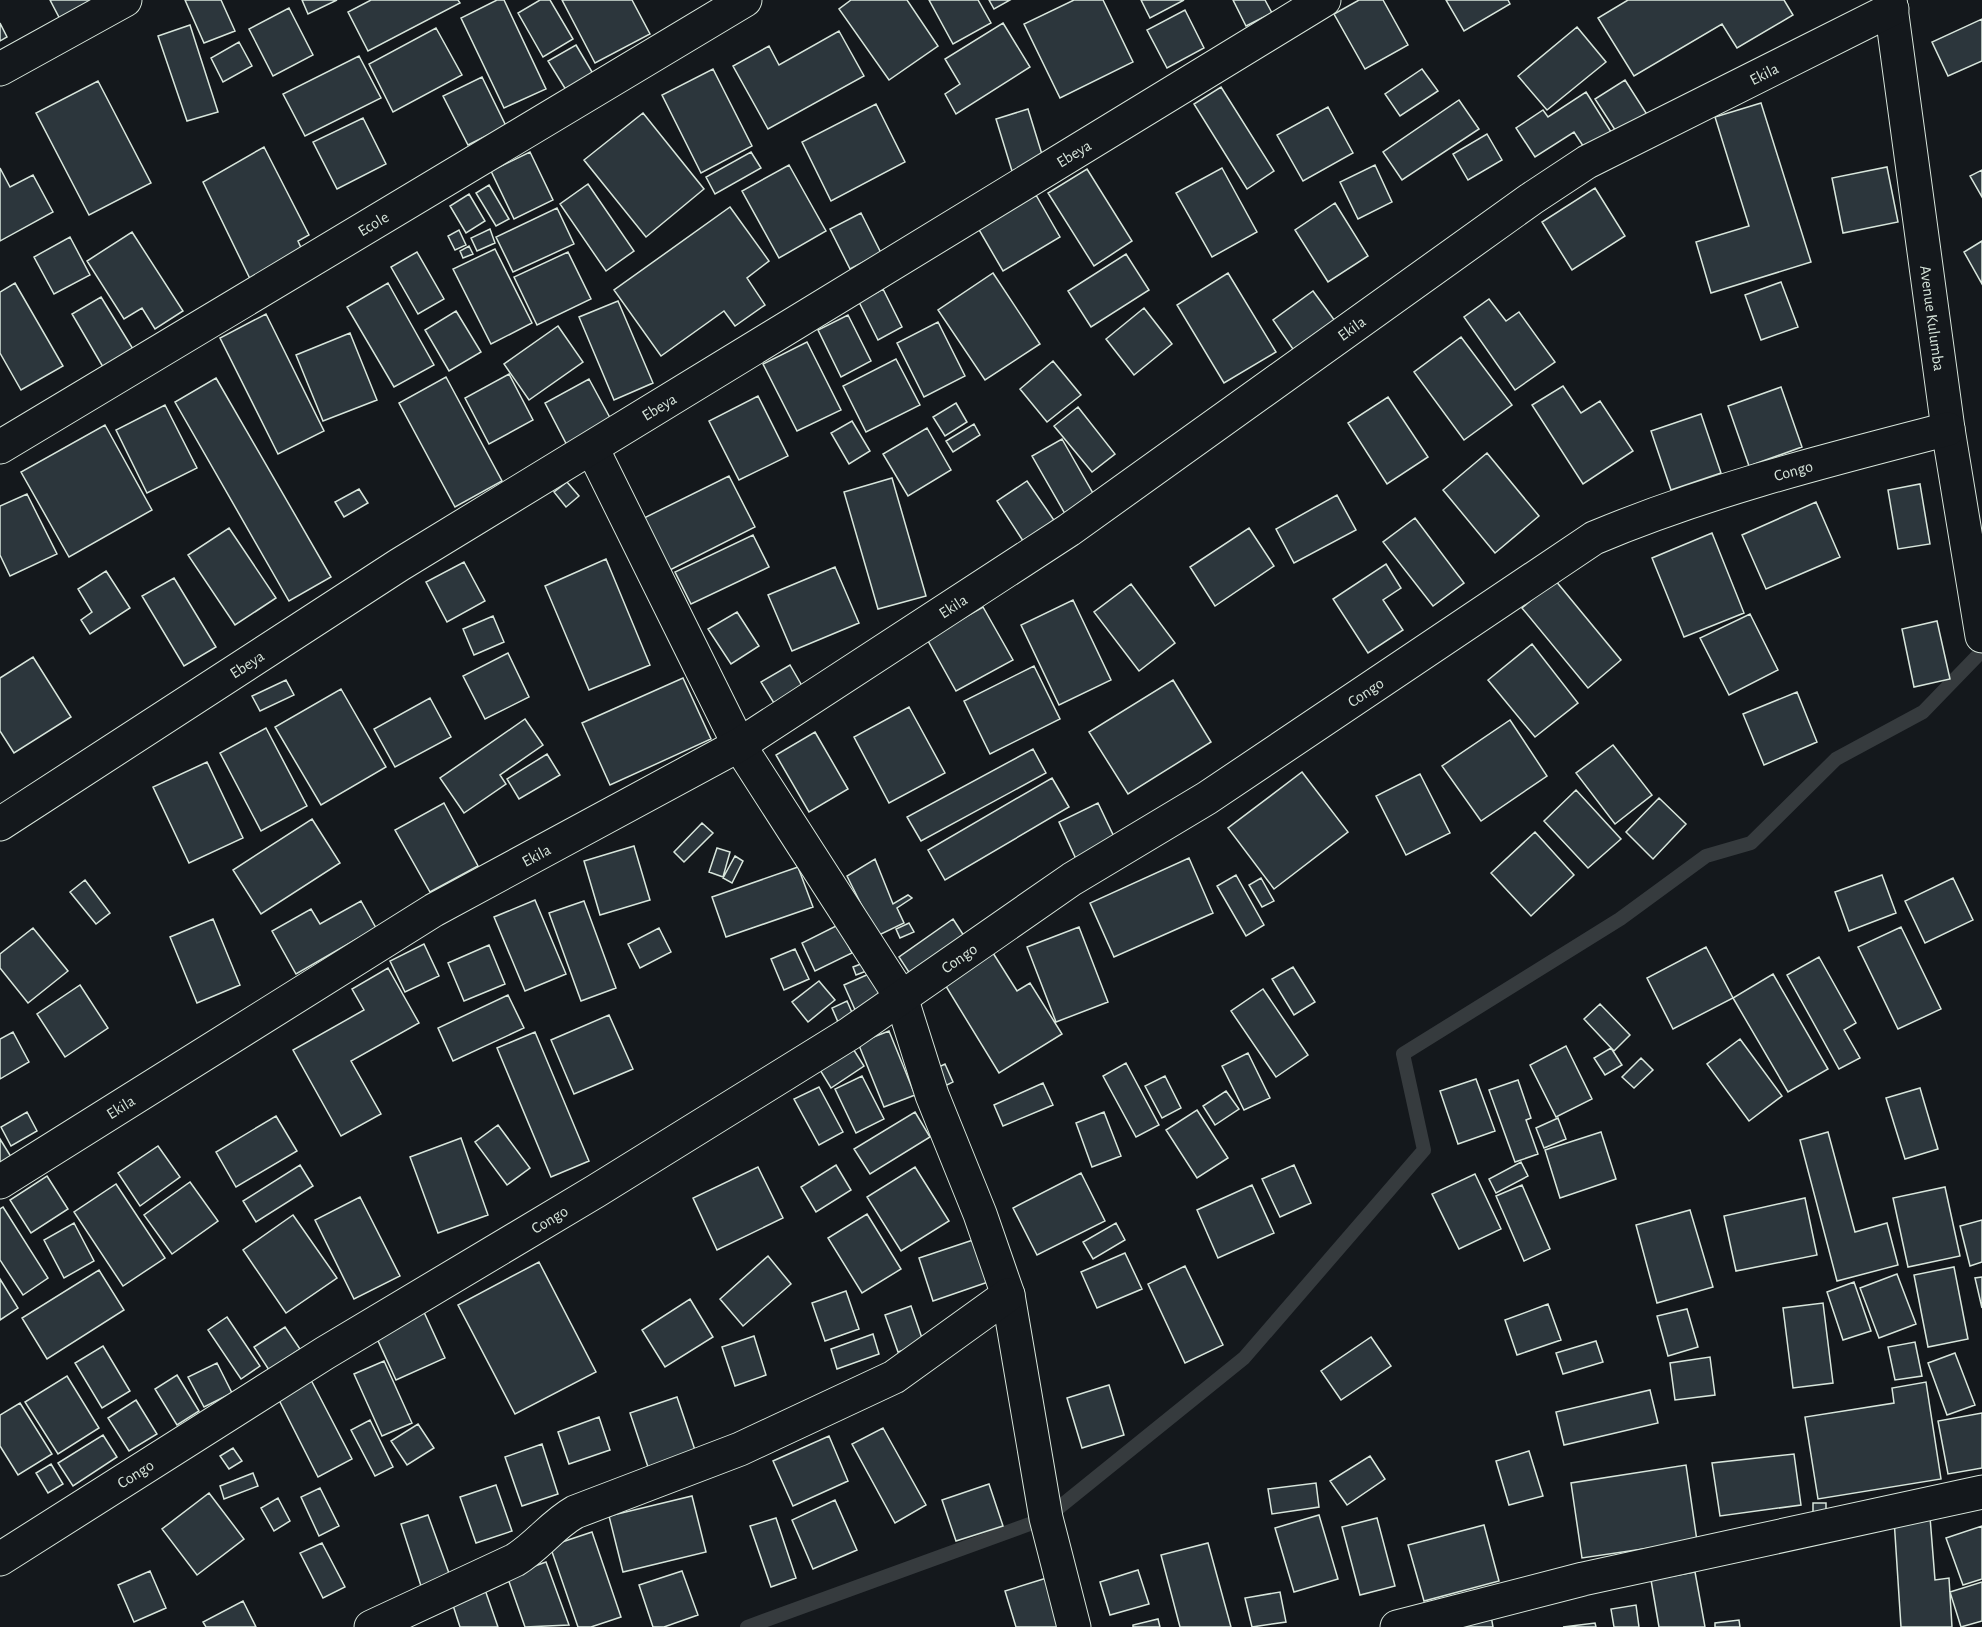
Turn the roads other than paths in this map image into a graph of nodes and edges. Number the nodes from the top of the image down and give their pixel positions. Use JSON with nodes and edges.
{"nodes":[{"id":1,"x":125,"y":0,"type":"edge"},
{"id":2,"x":745,"y":0,"type":"edge"},
{"id":3,"x":1324,"y":0,"type":"edge"},
{"id":4,"x":1891,"y":4,"type":"edge"},
{"id":5,"x":0,"y":69,"type":"edge"},
{"id":6,"x":1948,"y":429,"type":"junction"},
{"id":7,"x":0,"y":447,"type":"edge"},
{"id":8,"x":592,"y":448,"type":"junction"},
{"id":9,"x":1982,"y":636,"type":"edge"},
{"id":10,"x":739,"y":745,"type":"junction"},
{"id":11,"x":0,"y":824,"type":"edge"},
{"id":12,"x":901,"y":997,"type":"junction"},
{"id":13,"x":0,"y":1182,"type":"edge"},
{"id":14,"x":1008,"y":1295,"type":"junction"},
{"id":15,"x":1982,"y":1492,"type":"edge"},
{"id":16,"x":0,"y":1559,"type":"edge"},
{"id":17,"x":371,"y":1627,"type":"edge"},
{"id":18,"x":1074,"y":1627,"type":"edge"},
{"id":19,"x":1397,"y":1627,"type":"edge"}],
"edges":[{"from":1,"to":5,"type":"street"},
{"from":2,"to":7,"type":"street","name":"Ecole"},
{"from":3,"to":8,"type":"street","name":"Ebeya"},
{"from":4,"to":6,"type":"street","name":"Avenue Kulumba"},
{"from":4,"to":10,"type":"street","name":"Ekila"},
{"from":6,"to":9,"type":"street","name":"Avenue Kulumba"},
{"from":6,"to":12,"type":"street","name":"Congo"},
{"from":8,"to":10,"type":"street"},
{"from":8,"to":11,"type":"street","name":"Ebeya"},
{"from":10,"to":12,"type":"street"},
{"from":10,"to":13,"type":"street","name":"Ekila"},
{"from":12,"to":14,"type":"street"},
{"from":12,"to":16,"type":"street","name":"Congo"},
{"from":14,"to":17,"type":"street"},
{"from":14,"to":18,"type":"street"},
{"from":15,"to":19,"type":"street"}]}
